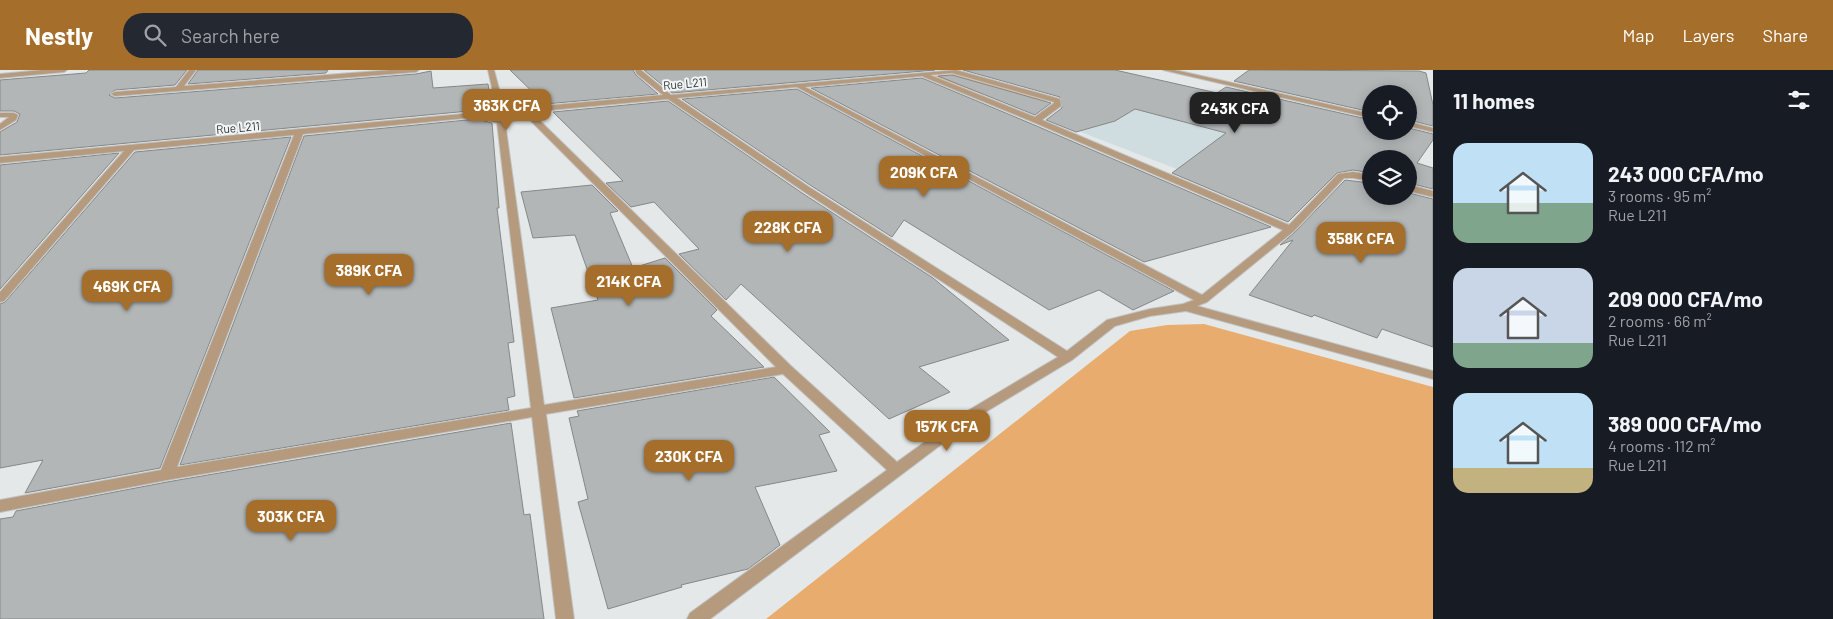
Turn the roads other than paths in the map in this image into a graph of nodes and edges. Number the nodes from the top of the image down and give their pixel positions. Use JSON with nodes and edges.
{"nodes":[{"id":1,"x":64,"y":70,"type":"edge"},
{"id":2,"x":194,"y":70,"type":"edge"},
{"id":3,"x":416,"y":70,"type":"edge"},
{"id":4,"x":491,"y":70,"type":"edge"},
{"id":5,"x":638,"y":70,"type":"edge"},
{"id":6,"x":950,"y":70,"type":"edge"},
{"id":7,"x":1166,"y":70,"type":"edge"},
{"id":8,"x":340,"y":73,"type":"edge"},
{"id":9,"x":923,"y":75,"type":"junction"},
{"id":10,"x":0,"y":76,"type":"edge"},
{"id":11,"x":799,"y":86,"type":"junction"},
{"id":12,"x":178,"y":89,"type":"junction"},
{"id":13,"x":116,"y":94,"type":"dead end"},
{"id":14,"x":670,"y":97,"type":"junction"},
{"id":15,"x":498,"y":98,"type":"junction"},
{"id":16,"x":535,"y":112,"type":"junction"},
{"id":17,"x":1362,"y":114,"type":"edge"},
{"id":18,"x":0,"y":115,"type":"edge"},
{"id":19,"x":477,"y":115,"type":"junction"},
{"id":20,"x":501,"y":120,"type":"junction"},
{"id":21,"x":1036,"y":120,"type":"junction"},
{"id":22,"x":1417,"y":126,"type":"edge"},
{"id":23,"x":0,"y":128,"type":"edge"},
{"id":24,"x":1433,"y":130,"type":"edge"},
{"id":25,"x":299,"y":133,"type":"junction"},
{"id":26,"x":130,"y":149,"type":"junction"},
{"id":27,"x":0,"y":160,"type":"edge"},
{"id":28,"x":1362,"y":177,"type":"edge"},
{"id":29,"x":1417,"y":190,"type":"edge"},
{"id":30,"x":1433,"y":194,"type":"edge"},
{"id":31,"x":1290,"y":229,"type":"junction"},
{"id":32,"x":0,"y":300,"type":"edge"},
{"id":33,"x":1204,"y":300,"type":"junction"},
{"id":34,"x":1186,"y":307,"type":"junction"},
{"id":35,"x":1067,"y":357,"type":"junction"},
{"id":36,"x":786,"y":369,"type":"junction"},
{"id":37,"x":1433,"y":375,"type":"edge"},
{"id":38,"x":538,"y":410,"type":"junction"},
{"id":39,"x":898,"y":471,"type":"junction"},
{"id":40,"x":167,"y":474,"type":"junction"},
{"id":41,"x":0,"y":506,"type":"edge"},
{"id":42,"x":565,"y":619,"type":"edge"},
{"id":43,"x":696,"y":619,"type":"edge"}],
"edges":[{"from":1,"to":10,"type":"street"},
{"from":2,"to":12,"type":"street"},
{"from":3,"to":8,"type":"street"},
{"from":4,"to":15,"type":"street"},
{"from":5,"to":14,"type":"street"},
{"from":6,"to":9,"type":"street","name":"Rue L211"},
{"from":6,"to":21,"type":"street"},
{"from":7,"to":17,"type":"street"},
{"from":8,"to":12,"type":"street"},
{"from":9,"to":11,"type":"street","name":"Rue L211"},
{"from":9,"to":21,"type":"street"},
{"from":11,"to":14,"type":"street","name":"Rue L211"},
{"from":11,"to":33,"type":"street"},
{"from":12,"to":13,"type":"street"},
{"from":14,"to":16,"type":"street","name":"Rue L211"},
{"from":14,"to":35,"type":"street"},
{"from":15,"to":16,"type":"street"},
{"from":15,"to":19,"type":"street"},
{"from":16,"to":20,"type":"street","name":"Rue L211"},
{"from":16,"to":36,"type":"street"},
{"from":18,"to":23,"type":"street"},
{"from":19,"to":20,"type":"street","name":"Rue L211"},
{"from":19,"to":25,"type":"street","name":"Rue L211"},
{"from":20,"to":38,"type":"street"},
{"from":21,"to":31,"type":"street"},
{"from":22,"to":24,"type":"street"},
{"from":25,"to":26,"type":"street","name":"Rue L211"},
{"from":25,"to":40,"type":"street"},
{"from":26,"to":27,"type":"street","name":"Rue L211"},
{"from":26,"to":32,"type":"street"},
{"from":28,"to":31,"type":"street"},
{"from":29,"to":30,"type":"street"},
{"from":31,"to":33,"type":"street"},
{"from":33,"to":34,"type":"street"},
{"from":34,"to":35,"type":"street"},
{"from":34,"to":37,"type":"street"},
{"from":35,"to":39,"type":"street"},
{"from":36,"to":38,"type":"street"},
{"from":36,"to":39,"type":"street"},
{"from":38,"to":40,"type":"street"},
{"from":38,"to":42,"type":"street"},
{"from":39,"to":43,"type":"street"},
{"from":40,"to":41,"type":"street"}]}
